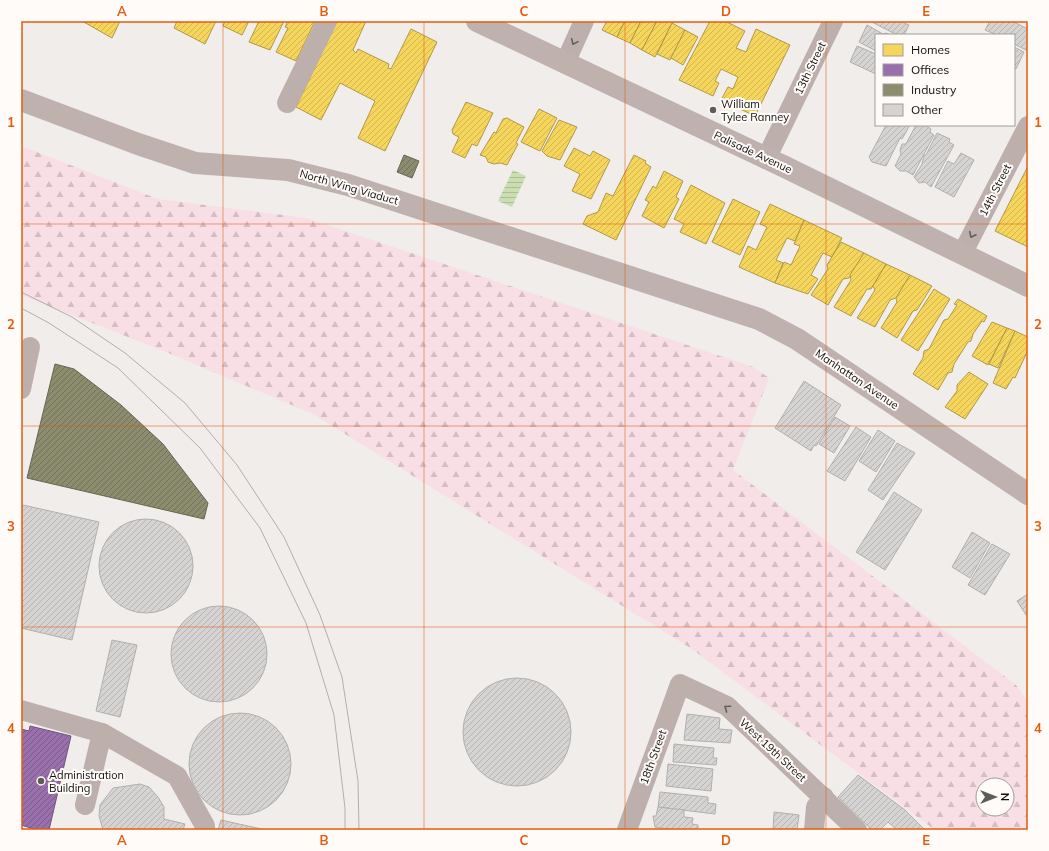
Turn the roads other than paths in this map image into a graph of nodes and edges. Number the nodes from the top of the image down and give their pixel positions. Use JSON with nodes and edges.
{"nodes":[{"id":1,"x":327,"y":21,"type":"edge"},
{"id":2,"x":477,"y":21,"type":"edge"},
{"id":3,"x":584,"y":21,"type":"edge"},
{"id":4,"x":833,"y":21,"type":"edge"},
{"id":5,"x":565,"y":64,"type":"junction"},
{"id":6,"x":21,"y":100,"type":"edge"},
{"id":7,"x":287,"y":103,"type":"dead end"},
{"id":8,"x":1028,"y":126,"type":"edge"},
{"id":9,"x":766,"y":159,"type":"junction"},
{"id":10,"x":962,"y":254,"type":"junction"},
{"id":11,"x":1028,"y":286,"type":"edge"},
{"id":12,"x":674,"y":290,"type":"joint"},
{"id":13,"x":30,"y":347,"type":"dead end"},
{"id":14,"x":21,"y":389,"type":"edge"},
{"id":15,"x":1028,"y":494,"type":"edge"},
{"id":16,"x":680,"y":684,"type":"joint"},
{"id":17,"x":21,"y":710,"type":"edge"},
{"id":18,"x":102,"y":733,"type":"junction"},
{"id":19,"x":824,"y":797,"type":"junction"},
{"id":20,"x":85,"y":805,"type":"dead end"},
{"id":21,"x":205,"y":830,"type":"edge"},
{"id":22,"x":627,"y":830,"type":"edge"},
{"id":23,"x":814,"y":830,"type":"edge"},
{"id":24,"x":857,"y":830,"type":"edge"}],
"edges":[{"from":1,"to":7,"type":"street"},
{"from":2,"to":5,"type":"main road","name":"Palisade Avenue"},
{"from":3,"to":5,"type":"street","one_way":true},
{"from":4,"to":9,"type":"street","name":"13th Street"},
{"from":5,"to":9,"type":"main road","name":"Palisade Avenue"},
{"from":6,"to":12,"type":"main road","name":"North Wing Viaduct"},
{"from":8,"to":10,"type":"street","name":"14th Street","one_way":true},
{"from":9,"to":10,"type":"main road","name":"Palisade Avenue"},
{"from":10,"to":11,"type":"main road","name":"Palisade Avenue"},
{"from":12,"to":15,"type":"main road","name":"Manhattan Avenue"},
{"from":13,"to":14,"type":"street"},
{"from":19,"to":16,"type":"street","name":"West 19th Street","one_way":true},
{"from":16,"to":22,"type":"street","name":"18th Street"},
{"from":17,"to":18,"type":"street"},
{"from":18,"to":20,"type":"street"},
{"from":18,"to":21,"type":"street"},
{"from":19,"to":23,"type":"street"},
{"from":19,"to":24,"type":"street","name":"West 19th Street"}]}
